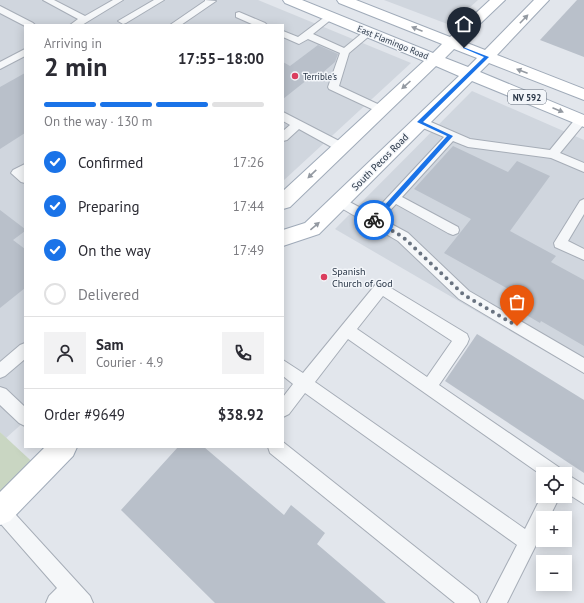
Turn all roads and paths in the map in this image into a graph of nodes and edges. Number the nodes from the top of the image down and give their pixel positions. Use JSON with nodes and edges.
{"nodes":[{"id":1,"x":47,"y":0,"type":"edge"},
{"id":2,"x":120,"y":0,"type":"edge"},
{"id":3,"x":160,"y":0,"type":"edge"},
{"id":4,"x":212,"y":0,"type":"edge"},
{"id":5,"x":290,"y":0,"type":"edge"},
{"id":6,"x":344,"y":0,"type":"edge"},
{"id":7,"x":498,"y":0,"type":"edge"},
{"id":8,"x":542,"y":0,"type":"edge"},
{"id":9,"x":0,"y":9,"type":"edge"},
{"id":10,"x":100,"y":11,"type":"junction"},
{"id":11,"x":239,"y":15,"type":"dead end"},
{"id":12,"x":330,"y":16,"type":"junction"},
{"id":13,"x":85,"y":19,"type":"junction"},
{"id":14,"x":127,"y":23,"type":"edge"},
{"id":15,"x":28,"y":24,"type":"edge"},
{"id":16,"x":76,"y":24,"type":"edge"},
{"id":17,"x":176,"y":24,"type":"edge"},
{"id":18,"x":260,"y":24,"type":"edge"},
{"id":19,"x":369,"y":32,"type":"junction"},
{"id":20,"x":284,"y":34,"type":"edge"},
{"id":21,"x":307,"y":35,"type":"junction"},
{"id":22,"x":453,"y":43,"type":"junction"},
{"id":23,"x":24,"y":52,"type":"edge"},
{"id":24,"x":345,"y":52,"type":"junction"},
{"id":25,"x":487,"y":57,"type":"junction"},
{"id":26,"x":436,"y":59,"type":"junction"},
{"id":27,"x":3,"y":62,"type":"edge"},
{"id":28,"x":470,"y":74,"type":"junction"},
{"id":29,"x":584,"y":95,"type":"edge"},
{"id":30,"x":380,"y":108,"type":"junction"},
{"id":31,"x":284,"y":117,"type":"edge"},
{"id":32,"x":583,"y":121,"type":"edge"},
{"id":33,"x":420,"y":122,"type":"junction"},
{"id":34,"x":298,"y":124,"type":"junction"},
{"id":35,"x":284,"y":136,"type":"edge"},
{"id":36,"x":451,"y":136,"type":"junction"},
{"id":37,"x":340,"y":146,"type":"junction"},
{"id":38,"x":553,"y":154,"type":"junction"},
{"id":39,"x":584,"y":168,"type":"edge"},
{"id":40,"x":24,"y":169,"type":"edge"},
{"id":41,"x":24,"y":178,"type":"edge"},
{"id":42,"x":394,"y":198,"type":"junction"},
{"id":43,"x":284,"y":201,"type":"edge"},
{"id":44,"x":340,"y":202,"type":"junction"},
{"id":45,"x":584,"y":204,"type":"edge"},
{"id":46,"x":374,"y":220,"type":"junction"},
{"id":47,"x":453,"y":230,"type":"dead end"},
{"id":48,"x":284,"y":238,"type":"edge"},
{"id":49,"x":584,"y":255,"type":"edge"},
{"id":50,"x":347,"y":330,"type":"junction"},
{"id":51,"x":24,"y":351,"type":"edge"},
{"id":52,"x":584,"y":366,"type":"edge"},
{"id":53,"x":284,"y":367,"type":"edge"},
{"id":54,"x":0,"y":371,"type":"edge"},
{"id":55,"x":304,"y":383,"type":"junction"},
{"id":56,"x":429,"y":387,"type":"junction"},
{"id":57,"x":0,"y":394,"type":"edge"},
{"id":58,"x":284,"y":408,"type":"edge"},
{"id":59,"x":24,"y":417,"type":"edge"},
{"id":60,"x":60,"y":448,"type":"edge"},
{"id":61,"x":277,"y":448,"type":"edge"},
{"id":62,"x":544,"y":467,"type":"edge"},
{"id":63,"x":572,"y":487,"type":"edge"},
{"id":64,"x":584,"y":495,"type":"edge"},
{"id":65,"x":548,"y":503,"type":"edge"},
{"id":66,"x":0,"y":510,"type":"edge"},
{"id":67,"x":528,"y":542,"type":"junction"},
{"id":68,"x":70,"y":588,"type":"junction"},
{"id":69,"x":56,"y":603,"type":"edge"},
{"id":70,"x":83,"y":603,"type":"edge"},
{"id":71,"x":470,"y":603,"type":"edge"},
{"id":72,"x":497,"y":603,"type":"edge"}],
"edges":[{"from":1,"to":13,"type":"lane"},
{"from":2,"to":10,"type":"lane"},
{"from":3,"to":14,"type":"lane"},
{"from":4,"to":17,"type":"lane"},
{"from":5,"to":12,"type":"main road","name":"East Flamingo Road","number":"NV 592"},
{"from":22,"to":6,"type":"main road","number":"NV 592","one_way":true},
{"from":7,"to":22,"type":"main road"},
{"from":25,"to":8,"type":"main road","name":"South Pecos Road","one_way":true},
{"from":9,"to":15,"type":"lane"},
{"from":10,"to":13,"type":"lane"},
{"from":10,"to":14,"type":"lane"},
{"from":11,"to":18,"type":"lane"},
{"from":12,"to":19,"type":"main road","name":"East Flamingo Road","number":"NV 592"},
{"from":12,"to":21,"type":"lane"},
{"from":13,"to":16,"type":"lane"},
{"from":19,"to":24,"type":"lane"},
{"from":19,"to":26,"type":"main road","name":"East Flamingo Road","number":"NV 592"},
{"from":20,"to":21,"type":"lane"},
{"from":21,"to":24,"type":"lane"},
{"from":22,"to":25,"type":"main road","number":"NV 592"},
{"from":22,"to":26,"type":"main road"},
{"from":23,"to":27,"type":"lane"},
{"from":24,"to":30,"type":"lane"},
{"from":25,"to":28,"type":"main road","name":"South Pecos Road"},
{"from":29,"to":25,"type":"main road","number":"NV 592","one_way":true},
{"from":26,"to":28,"type":"main road","name":"East Flamingo Road","number":"NV 592"},
{"from":26,"to":30,"type":"main road","one_way":true},
{"from":28,"to":32,"type":"main road","name":"East Flamingo Road","number":"NV 592","one_way":true},
{"from":28,"to":33,"type":"main road","name":"South Pecos Road"},
{"from":30,"to":37,"type":"main road"},
{"from":31,"to":34,"type":"lane"},
{"from":32,"to":38,"type":"lane"},
{"from":33,"to":36,"type":"lane"},
{"from":33,"to":44,"type":"main road","name":"South Pecos Road"},
{"from":34,"to":35,"type":"lane"},
{"from":34,"to":37,"type":"lane"},
{"from":36,"to":38,"type":"lane"},
{"from":36,"to":42,"type":"lane"},
{"from":37,"to":43,"type":"main road","one_way":true},
{"from":38,"to":39,"type":"lane"},
{"from":40,"to":41,"type":"lane"},
{"from":42,"to":46,"type":"lane"},
{"from":42,"to":47,"type":"lane"},
{"from":44,"to":46,"type":"lane"},
{"from":48,"to":44,"type":"main road","name":"South Pecos Road","one_way":true},
{"from":45,"to":49,"type":"lane"},
{"from":46,"to":52,"type":"lane"},
{"from":50,"to":55,"type":"lane"},
{"from":50,"to":56,"type":"lane"},
{"from":50,"to":56,"type":"lane"},
{"from":51,"to":54,"type":"lane"},
{"from":53,"to":55,"type":"lane"},
{"from":55,"to":58,"type":"lane"},
{"from":55,"to":67,"type":"lane"},
{"from":56,"to":62,"type":"lane"},
{"from":57,"to":59,"type":"lane"},
{"from":60,"to":66,"type":"main road"},
{"from":61,"to":71,"type":"lane"},
{"from":63,"to":64,"type":"lane"},
{"from":65,"to":67,"type":"lane"},
{"from":66,"to":68,"type":"lane"},
{"from":67,"to":72,"type":"lane"},
{"from":68,"to":69,"type":"lane"},
{"from":68,"to":70,"type":"lane"}]}
